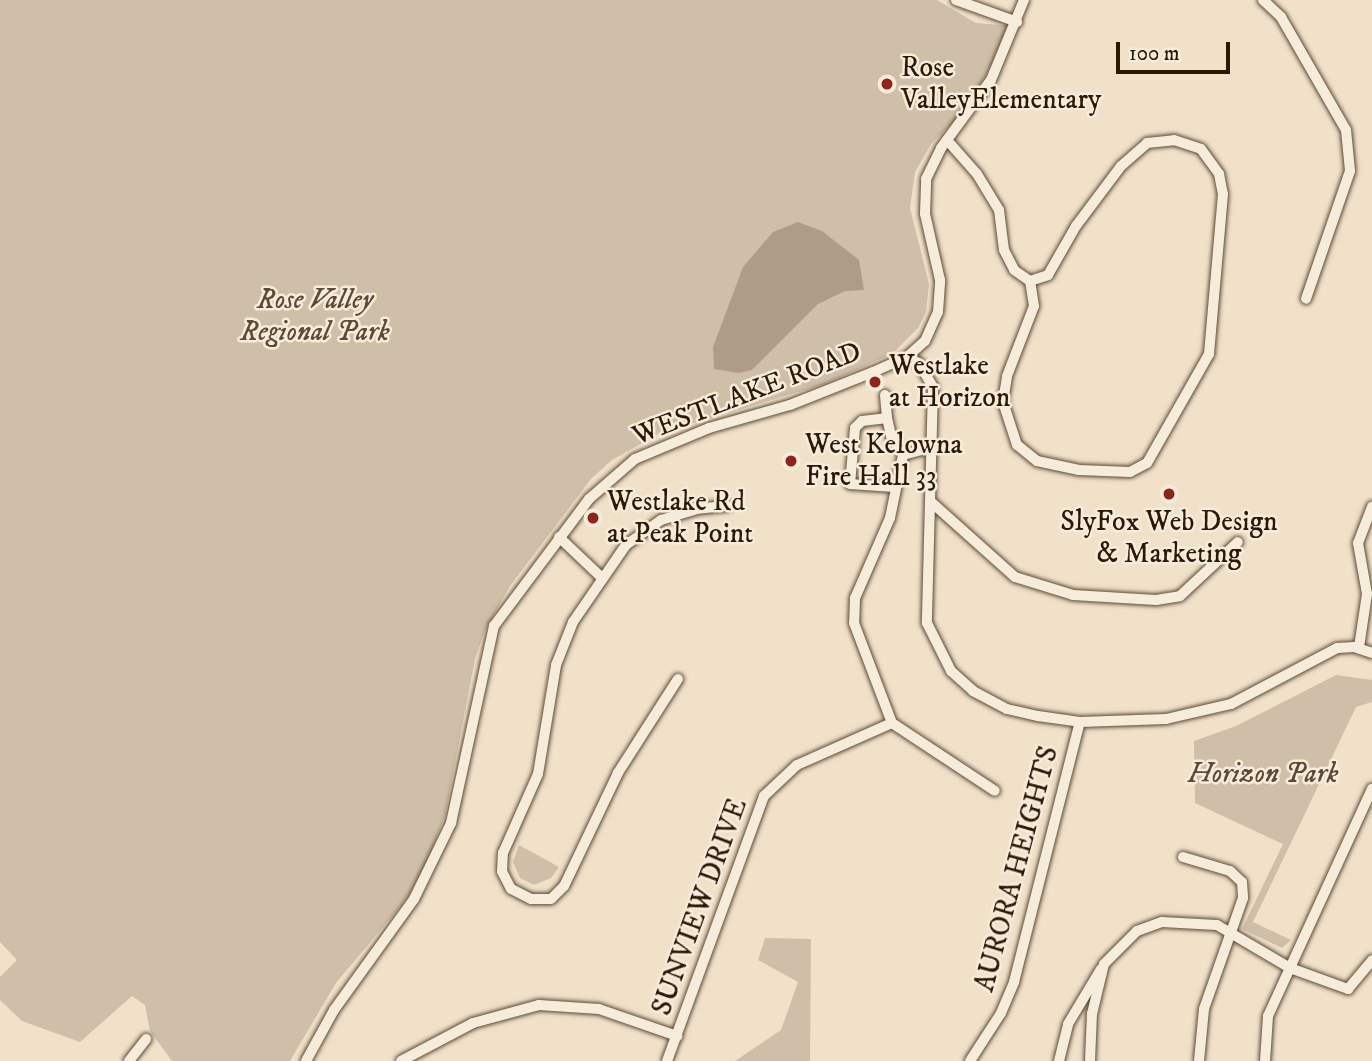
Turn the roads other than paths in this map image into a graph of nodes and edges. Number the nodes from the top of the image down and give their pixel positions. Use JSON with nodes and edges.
{"nodes":[{"id":1,"x":956,"y":0,"type":"edge"},
{"id":2,"x":1024,"y":0,"type":"edge"},
{"id":3,"x":1264,"y":0,"type":"edge"},
{"id":4,"x":1017,"y":22,"type":"junction"},
{"id":5,"x":947,"y":139,"type":"junction"},
{"id":6,"x":1030,"y":281,"type":"junction"},
{"id":7,"x":1306,"y":299,"type":"dead end"},
{"id":8,"x":907,"y":356,"type":"junction"},
{"id":9,"x":885,"y":395,"type":"dead end"},
{"id":10,"x":887,"y":418,"type":"junction"},
{"id":11,"x":933,"y":447,"type":"junction"},
{"id":12,"x":904,"y":454,"type":"junction"},
{"id":13,"x":894,"y":487,"type":"junction"},
{"id":14,"x":930,"y":501,"type":"junction"},
{"id":15,"x":727,"y":506,"type":"dead end"},
{"id":16,"x":1372,"y":507,"type":"edge"},
{"id":17,"x":559,"y":537,"type":"junction"},
{"id":18,"x":1238,"y":542,"type":"dead end"},
{"id":19,"x":601,"y":577,"type":"junction"},
{"id":20,"x":1359,"y":648,"type":"junction"},
{"id":21,"x":1372,"y":653,"type":"edge"},
{"id":22,"x":678,"y":679,"type":"dead end"},
{"id":23,"x":1080,"y":722,"type":"junction"},
{"id":24,"x":891,"y":723,"type":"junction"},
{"id":25,"x":1372,"y":789,"type":"edge"},
{"id":26,"x":995,"y":791,"type":"dead end"},
{"id":27,"x":1183,"y":857,"type":"dead end"},
{"id":28,"x":1230,"y":935,"type":"junction"},
{"id":29,"x":1372,"y":960,"type":"edge"},
{"id":30,"x":1104,"y":964,"type":"junction"},
{"id":31,"x":1290,"y":968,"type":"junction"},
{"id":32,"x":677,"y":1036,"type":"junction"},
{"id":33,"x":146,"y":1039,"type":"dead end"},
{"id":34,"x":130,"y":1061,"type":"edge"},
{"id":35,"x":306,"y":1061,"type":"edge"},
{"id":36,"x":401,"y":1061,"type":"edge"},
{"id":37,"x":667,"y":1061,"type":"edge"},
{"id":38,"x":970,"y":1061,"type":"edge"},
{"id":39,"x":1059,"y":1061,"type":"edge"},
{"id":40,"x":1090,"y":1061,"type":"edge"},
{"id":41,"x":1199,"y":1061,"type":"edge"},
{"id":42,"x":1265,"y":1061,"type":"edge"}],
"edges":[{"from":1,"to":4,"type":"street"},
{"from":2,"to":4,"type":"street","name":"WESTLAKE ROAD"},
{"from":3,"to":7,"type":"street"},
{"from":4,"to":5,"type":"street","name":"WESTLAKE ROAD"},
{"from":5,"to":6,"type":"street"},
{"from":5,"to":8,"type":"street","name":"WESTLAKE ROAD"},
{"from":6,"to":6,"type":"street"},
{"from":8,"to":11,"type":"street"},
{"from":8,"to":17,"type":"street","name":"WESTLAKE ROAD"},
{"from":9,"to":10,"type":"street"},
{"from":10,"to":12,"type":"street"},
{"from":10,"to":13,"type":"street"},
{"from":11,"to":12,"type":"street"},
{"from":11,"to":14,"type":"street"},
{"from":12,"to":13,"type":"street"},
{"from":13,"to":24,"type":"street"},
{"from":14,"to":18,"type":"street"},
{"from":14,"to":23,"type":"street"},
{"from":15,"to":19,"type":"street"},
{"from":16,"to":20,"type":"street"},
{"from":17,"to":19,"type":"street"},
{"from":17,"to":35,"type":"street","name":"WESTLAKE ROAD"},
{"from":19,"to":22,"type":"street"},
{"from":20,"to":21,"type":"street"},
{"from":20,"to":23,"type":"street"},
{"from":23,"to":38,"type":"street","name":"AURORA HEIGHTS"},
{"from":24,"to":26,"type":"street"},
{"from":24,"to":32,"type":"street","name":"SUNVIEW DRIVE"},
{"from":25,"to":31,"type":"street"},
{"from":27,"to":28,"type":"street"},
{"from":28,"to":30,"type":"street"},
{"from":28,"to":31,"type":"street"},
{"from":28,"to":41,"type":"street"},
{"from":29,"to":31,"type":"street"},
{"from":30,"to":39,"type":"street"},
{"from":30,"to":40,"type":"street"},
{"from":31,"to":42,"type":"street"},
{"from":32,"to":36,"type":"street","name":"SUNVIEW DRIVE"},
{"from":32,"to":37,"type":"street","name":"SUNVIEW DRIVE"},
{"from":33,"to":34,"type":"street"}]}
